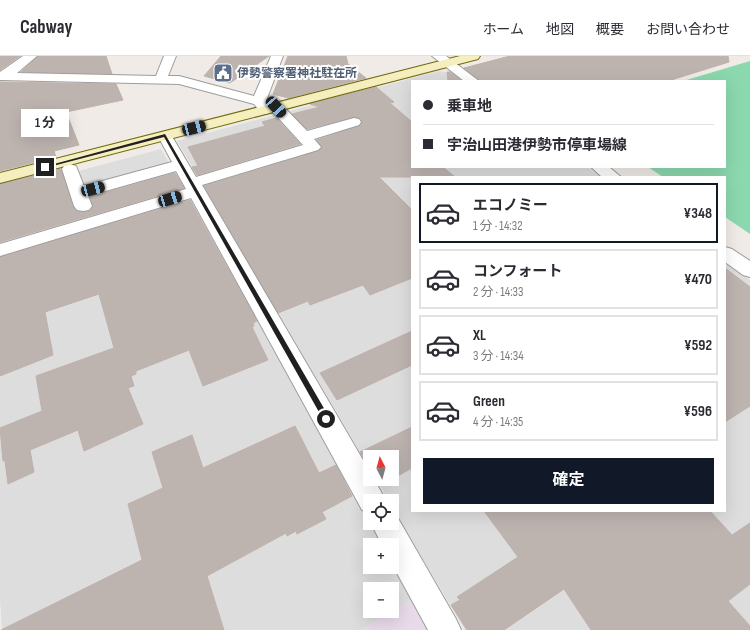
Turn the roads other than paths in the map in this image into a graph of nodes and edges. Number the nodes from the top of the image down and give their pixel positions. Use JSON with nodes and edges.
{"nodes":[{"id":1,"x":31,"y":56,"type":"edge"},
{"id":2,"x":170,"y":56,"type":"edge"},
{"id":3,"x":277,"y":56,"type":"edge"},
{"id":4,"x":474,"y":56,"type":"edge"},
{"id":5,"x":442,"y":60,"type":"edge"},
{"id":6,"x":2,"y":76,"type":"edge"},
{"id":7,"x":160,"y":79,"type":"junction"},
{"id":8,"x":471,"y":80,"type":"edge"},
{"id":9,"x":267,"y":106,"type":"junction"},
{"id":10,"x":354,"y":122,"type":"dead end"},
{"id":11,"x":165,"y":136,"type":"junction"},
{"id":12,"x":303,"y":137,"type":"junction"},
{"id":13,"x":182,"y":164,"type":"junction"},
{"id":14,"x":600,"y":168,"type":"edge"},
{"id":15,"x":70,"y":169,"type":"dead end"},
{"id":16,"x":612,"y":176,"type":"edge"},
{"id":17,"x":0,"y":178,"type":"edge"},
{"id":18,"x":194,"y":187,"type":"junction"},
{"id":19,"x":79,"y":193,"type":"junction"},
{"id":20,"x":88,"y":224,"type":"junction"},
{"id":21,"x":0,"y":250,"type":"edge"},
{"id":22,"x":726,"y":254,"type":"edge"},
{"id":23,"x":750,"y":270,"type":"edge"},
{"id":24,"x":368,"y":494,"type":"edge"},
{"id":25,"x":389,"y":530,"type":"edge"},
{"id":26,"x":445,"y":630,"type":"edge"}],
"edges":[{"from":1,"to":6,"type":"street"},
{"from":2,"to":7,"type":"street"},
{"from":3,"to":9,"type":"street"},
{"from":4,"to":5,"type":"main road"},
{"from":5,"to":8,"type":"street"},
{"from":5,"to":9,"type":"main road"},
{"from":6,"to":7,"type":"street"},
{"from":7,"to":9,"type":"street"},
{"from":9,"to":11,"type":"main road"},
{"from":9,"to":12,"type":"street"},
{"from":10,"to":12,"type":"street"},
{"from":11,"to":13,"type":"street"},
{"from":11,"to":17,"type":"main road"},
{"from":12,"to":18,"type":"street"},
{"from":13,"to":18,"type":"street"},
{"from":13,"to":19,"type":"street"},
{"from":14,"to":16,"type":"street"},
{"from":15,"to":19,"type":"street"},
{"from":18,"to":20,"type":"street"},
{"from":18,"to":24,"type":"street"},
{"from":19,"to":20,"type":"street"},
{"from":20,"to":21,"type":"street"},
{"from":22,"to":23,"type":"street"},
{"from":25,"to":26,"type":"street"}]}
